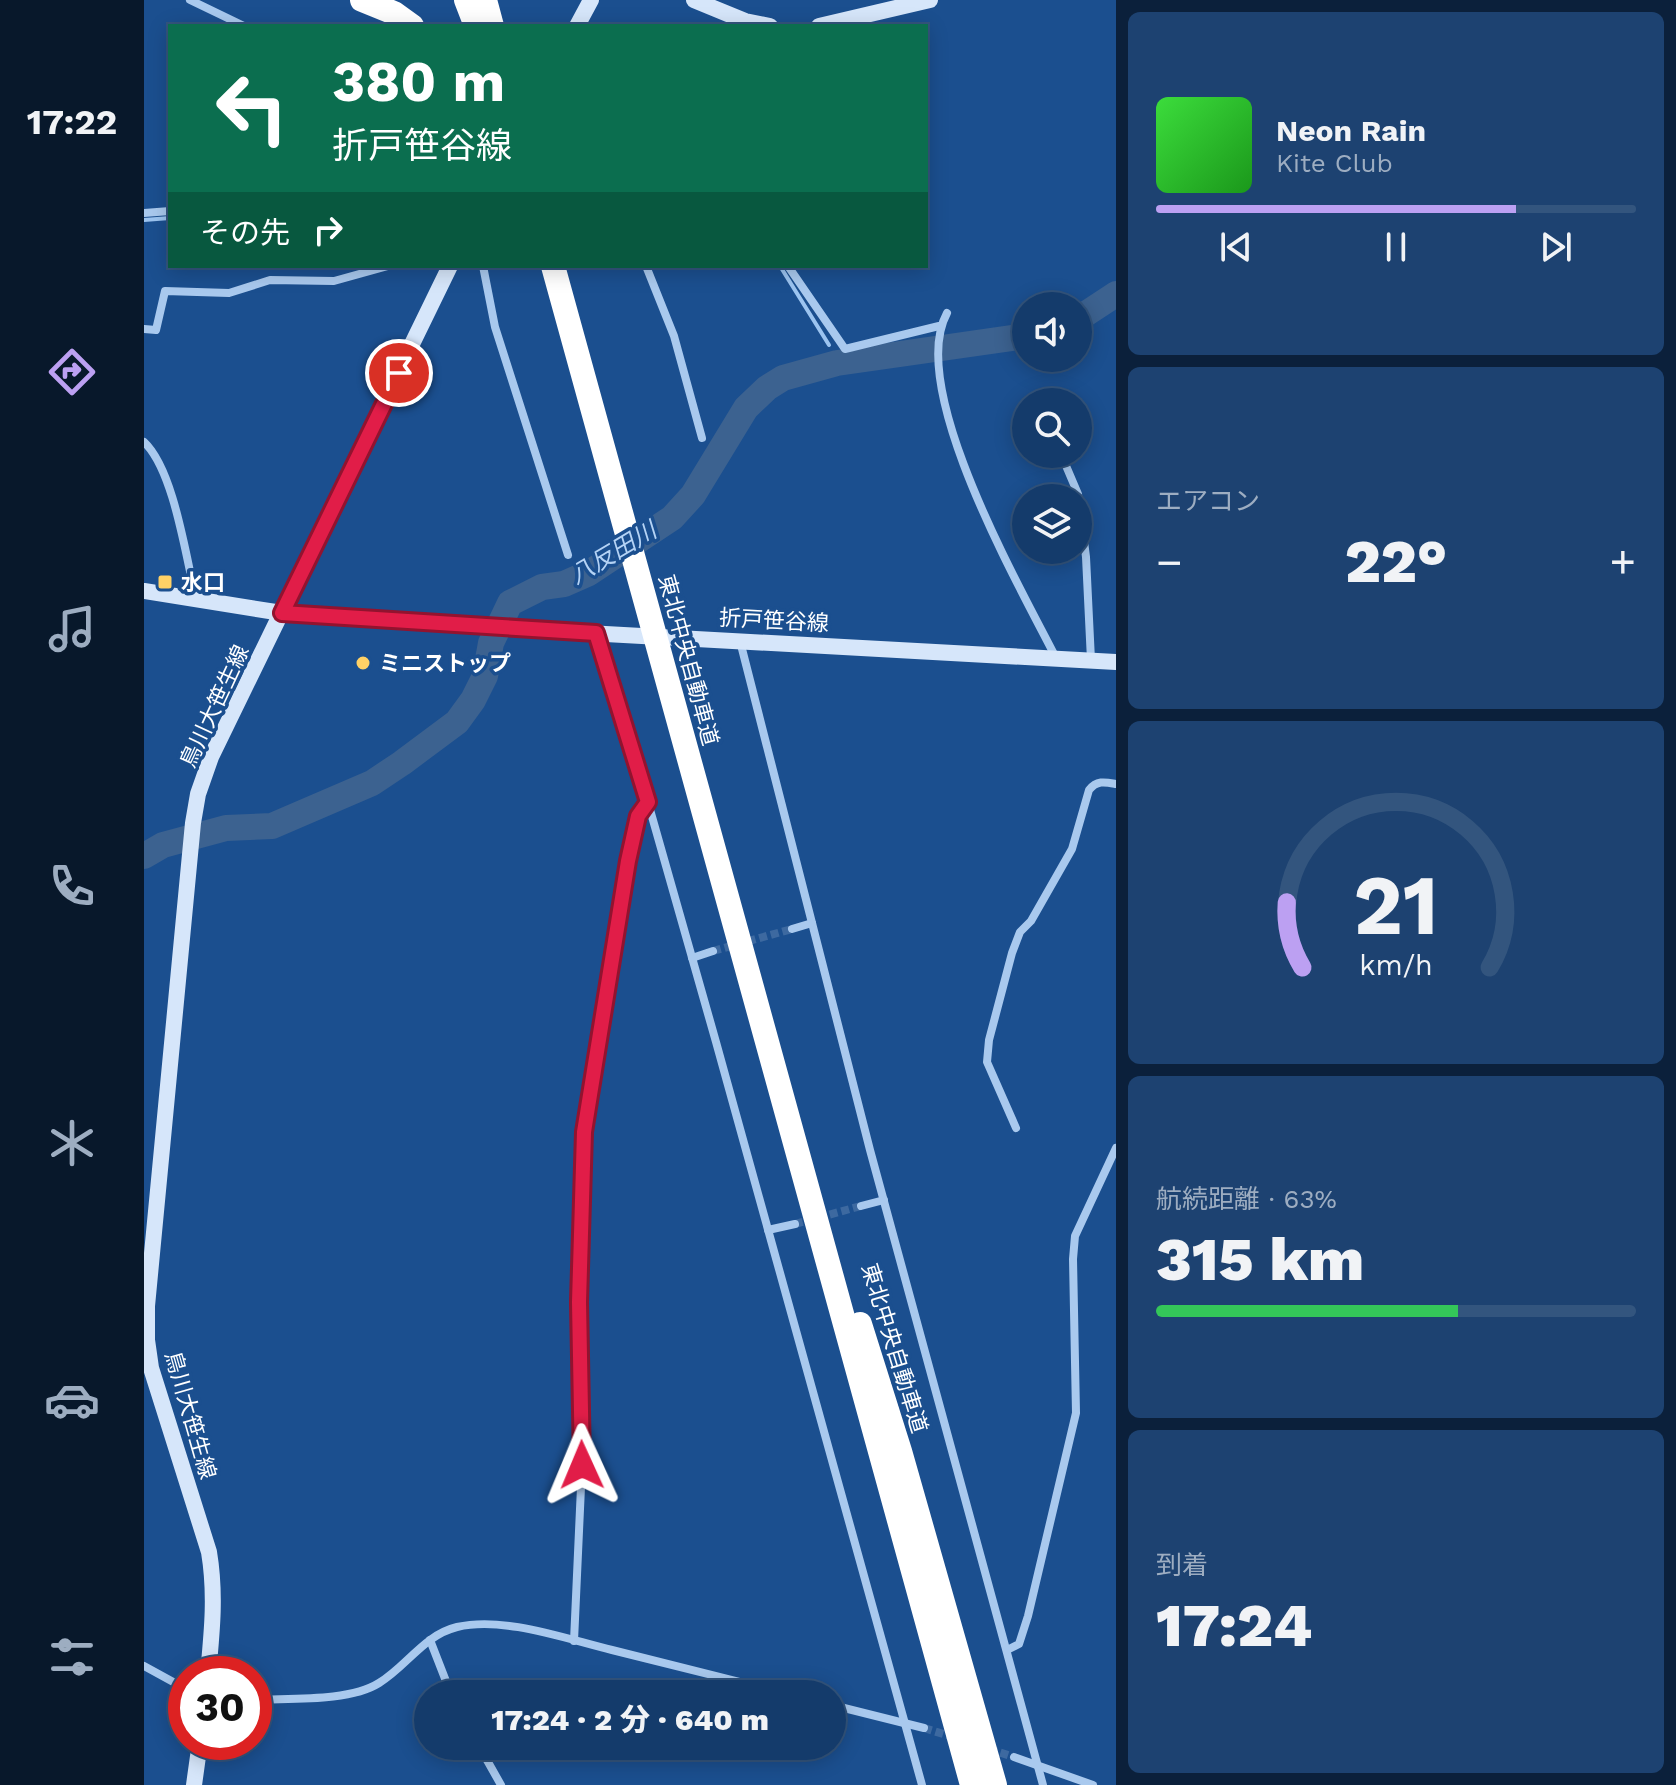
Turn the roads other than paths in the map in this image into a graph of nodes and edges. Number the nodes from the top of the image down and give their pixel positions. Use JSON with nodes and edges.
{"nodes":[{"id":1,"x":190,"y":0,"type":"edge"},
{"id":2,"x":362,"y":0,"type":"edge"},
{"id":3,"x":466,"y":0,"type":"edge"},
{"id":4,"x":485,"y":0,"type":"edge"},
{"id":5,"x":591,"y":0,"type":"edge"},
{"id":6,"x":694,"y":0,"type":"edge"},
{"id":7,"x":930,"y":0,"type":"edge"},
{"id":8,"x":240,"y":24,"type":"edge"},
{"id":9,"x":409,"y":24,"type":"edge"},
{"id":10,"x":475,"y":24,"type":"edge"},
{"id":11,"x":491,"y":24,"type":"edge"},
{"id":12,"x":578,"y":24,"type":"edge"},
{"id":13,"x":760,"y":24,"type":"edge"},
{"id":14,"x":828,"y":24,"type":"edge"},
{"id":15,"x":168,"y":211,"type":"edge"},
{"id":16,"x":144,"y":213,"type":"edge"},
{"id":17,"x":381,"y":268,"type":"edge"},
{"id":18,"x":449,"y":268,"type":"edge"},
{"id":19,"x":483,"y":268,"type":"edge"},
{"id":20,"x":542,"y":268,"type":"edge"},
{"id":21,"x":554,"y":268,"type":"edge"},
{"id":22,"x":562,"y":268,"type":"edge"},
{"id":23,"x":647,"y":268,"type":"edge"},
{"id":24,"x":789,"y":268,"type":"edge"},
{"id":25,"x":947,"y":313,"type":"dead end"},
{"id":26,"x":144,"y":329,"type":"edge"},
{"id":27,"x":939,"y":331,"type":"junction"},
{"id":28,"x":586,"y":383,"type":"junction"},
{"id":29,"x":702,"y":438,"type":"dead end"},
{"id":30,"x":144,"y":442,"type":"edge"},
{"id":31,"x":1067,"y":468,"type":"edge"},
{"id":32,"x":568,"y":555,"type":"dead end"},
{"id":33,"x":144,"y":591,"type":"edge"},
{"id":34,"x":196,"y":599,"type":"junction"},
{"id":35,"x":282,"y":613,"type":"junction"},
{"id":36,"x":596,"y":633,"type":"junction"},
{"id":37,"x":740,"y":640,"type":"junction"},
{"id":38,"x":1056,"y":658,"type":"junction"},
{"id":39,"x":1091,"y":660,"type":"junction"},
{"id":40,"x":1116,"y":662,"type":"edge"},
{"id":41,"x":1116,"y":784,"type":"edge"},
{"id":42,"x":648,"y":802,"type":"junction"},
{"id":43,"x":812,"y":923,"type":"junction"},
{"id":44,"x":737,"y":929,"type":"junction"},
{"id":45,"x":792,"y":929,"type":"tunnel mouth"},
{"id":46,"x":713,"y":951,"type":"tunnel mouth"},
{"id":47,"x":692,"y":958,"type":"junction"},
{"id":48,"x":1016,"y":1128,"type":"dead end"},
{"id":49,"x":1116,"y":1148,"type":"edge"},
{"id":50,"x":884,"y":1200,"type":"junction"},
{"id":51,"x":861,"y":1206,"type":"tunnel mouth"},
{"id":52,"x":795,"y":1224,"type":"tunnel mouth"},
{"id":53,"x":768,"y":1230,"type":"junction"},
{"id":54,"x":146,"y":1359,"type":"edge"},
{"id":55,"x":430,"y":1640,"type":"junction"},
{"id":56,"x":574,"y":1641,"type":"junction"},
{"id":57,"x":1007,"y":1650,"type":"junction"},
{"id":58,"x":210,"y":1656,"type":"edge"},
{"id":59,"x":144,"y":1666,"type":"edge"},
{"id":60,"x":168,"y":1679,"type":"edge"},
{"id":61,"x":446,"y":1680,"type":"edge"},
{"id":62,"x":731,"y":1680,"type":"edge"},
{"id":63,"x":272,"y":1699,"type":"edge"},
{"id":64,"x":846,"y":1708,"type":"edge"},
{"id":65,"x":905,"y":1723,"type":"junction"},
{"id":66,"x":924,"y":1728,"type":"tunnel mouth"},
{"id":67,"x":1014,"y":1757,"type":"tunnel mouth"},
{"id":68,"x":197,"y":1760,"type":"edge"},
{"id":69,"x":487,"y":1760,"type":"edge"},
{"id":70,"x":1038,"y":1765,"type":"junction"},
{"id":71,"x":194,"y":1785,"type":"edge"},
{"id":72,"x":501,"y":1785,"type":"edge"},
{"id":73,"x":922,"y":1785,"type":"edge"},
{"id":74,"x":972,"y":1785,"type":"edge"},
{"id":75,"x":995,"y":1785,"type":"edge"},
{"id":76,"x":1043,"y":1785,"type":"edge"},
{"id":77,"x":1093,"y":1785,"type":"edge"}],
"edges":[{"from":1,"to":8,"type":"street"},
{"from":2,"to":9,"type":"highway"},
{"from":3,"to":10,"type":"highway"},
{"from":4,"to":11,"type":"highway"},
{"from":5,"to":12,"type":"street"},
{"from":6,"to":13,"type":"street"},
{"from":7,"to":14,"type":"street"},
{"from":15,"to":16,"type":"street"},
{"from":17,"to":26,"type":"street"},
{"from":18,"to":35,"type":"street","name":"鳥川大笹生線"},
{"from":19,"to":32,"type":"street"},
{"from":20,"to":28,"type":"highway"},
{"from":21,"to":28,"type":"highway","name":"東北中央自動車道"},
{"from":22,"to":28,"type":"highway"},
{"from":23,"to":29,"type":"street"},
{"from":24,"to":27,"type":"street"},
{"from":25,"to":27,"type":"street"},
{"from":27,"to":38,"type":"street"},
{"from":28,"to":44,"type":"highway","name":"東北中央自動車道"},
{"from":30,"to":34,"type":"street"},
{"from":31,"to":39,"type":"street"},
{"from":33,"to":34,"type":"street","name":"折戸笹谷線"},
{"from":34,"to":35,"type":"street","name":"折戸笹谷線"},
{"from":35,"to":36,"type":"street","name":"折戸笹谷線"},
{"from":35,"to":54,"type":"street","name":"鳥川大笹生線"},
{"from":36,"to":37,"type":"street","name":"折戸笹谷線"},
{"from":36,"to":42,"type":"street"},
{"from":37,"to":38,"type":"street","name":"折戸笹谷線"},
{"from":37,"to":43,"type":"street"},
{"from":38,"to":39,"type":"street","name":"折戸笹谷線"},
{"from":39,"to":40,"type":"street","name":"折戸笹谷線"},
{"from":41,"to":48,"type":"street"},
{"from":42,"to":47,"type":"street"},
{"from":42,"to":56,"type":"street"},
{"from":43,"to":45,"type":"street"},
{"from":43,"to":50,"type":"street"},
{"from":44,"to":74,"type":"highway","name":"東北中央自動車道"},
{"from":44,"to":75,"type":"highway","name":"東北中央自動車道"},
{"from":46,"to":47,"type":"street"},
{"from":47,"to":53,"type":"street"},
{"from":49,"to":57,"type":"street"},
{"from":50,"to":51,"type":"street"},
{"from":50,"to":57,"type":"street"},
{"from":52,"to":53,"type":"street"},
{"from":53,"to":65,"type":"street"},
{"from":54,"to":58,"type":"street","name":"鳥川大笹生線"},
{"from":55,"to":56,"type":"street"},
{"from":55,"to":61,"type":"street"},
{"from":55,"to":63,"type":"street"},
{"from":56,"to":62,"type":"street"},
{"from":57,"to":70,"type":"street"},
{"from":59,"to":60,"type":"street"},
{"from":64,"to":65,"type":"street"},
{"from":65,"to":66,"type":"street"},
{"from":65,"to":73,"type":"street"},
{"from":67,"to":70,"type":"street"},
{"from":68,"to":71,"type":"street"},
{"from":69,"to":72,"type":"street"},
{"from":70,"to":76,"type":"street"},
{"from":70,"to":77,"type":"street"}]}
